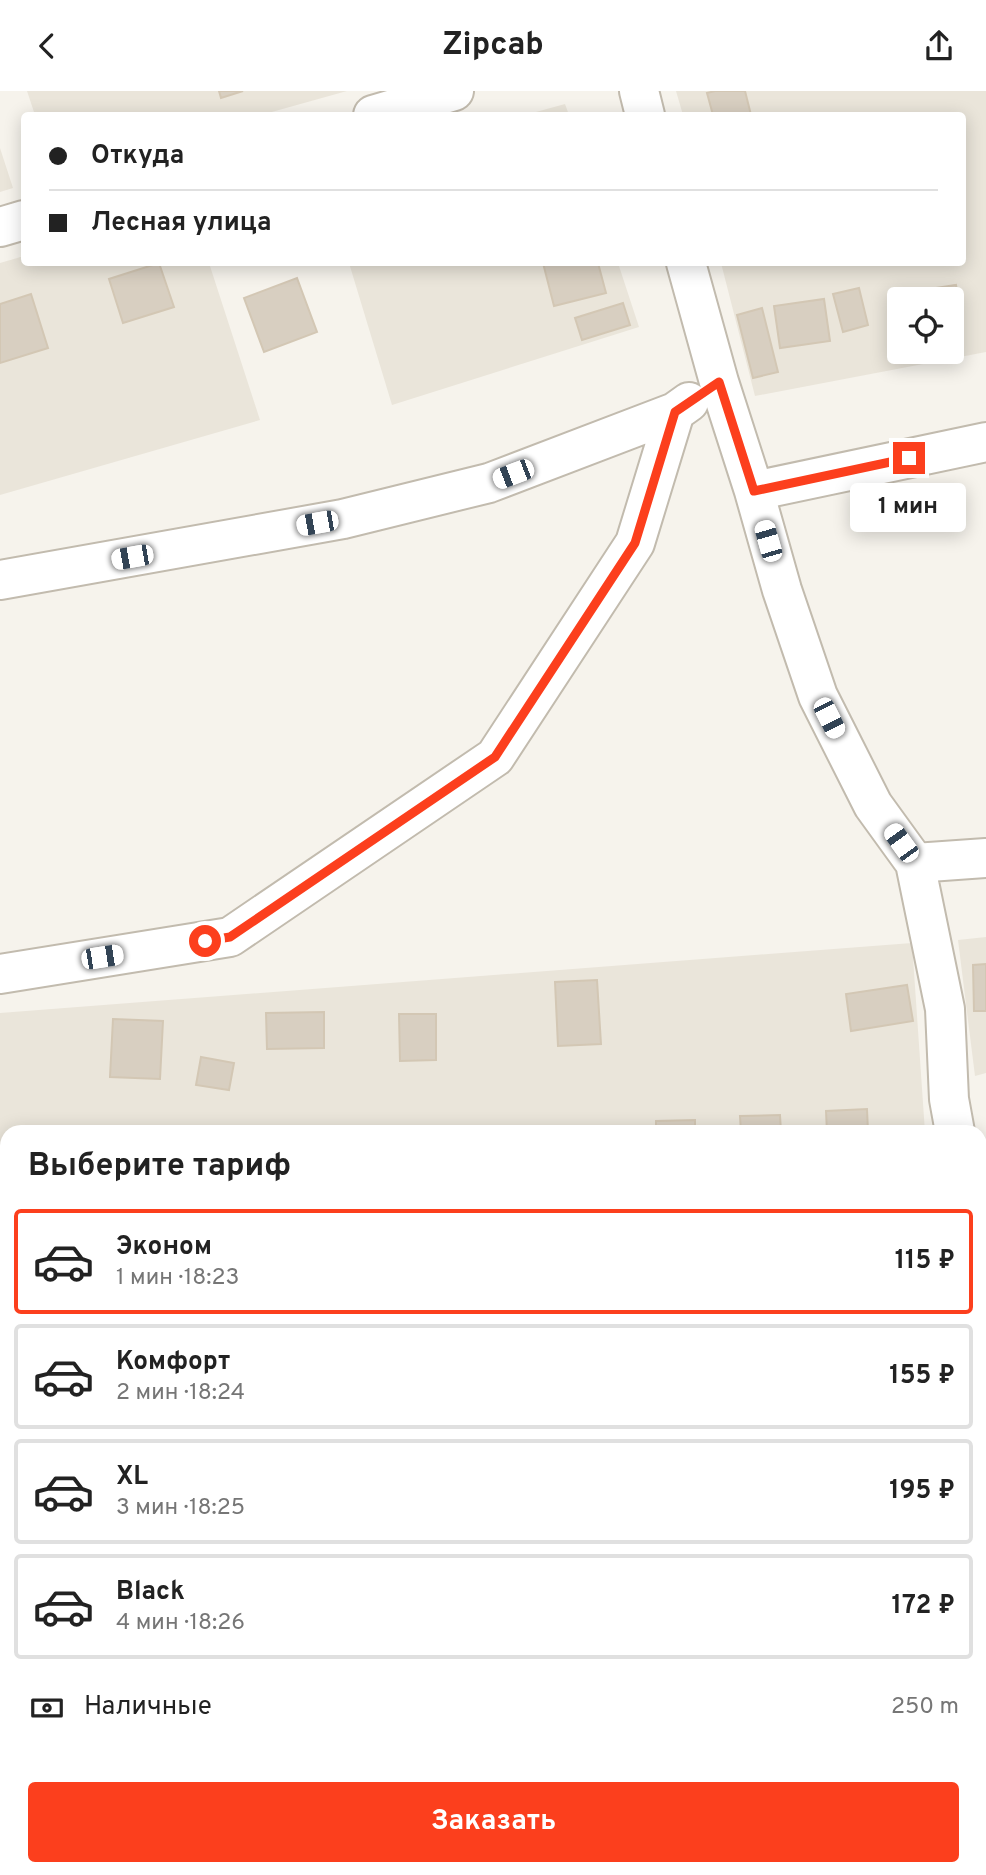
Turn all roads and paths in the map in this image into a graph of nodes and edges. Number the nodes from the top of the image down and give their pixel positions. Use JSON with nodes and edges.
{"nodes":[{"id":1,"x":454,"y":91,"type":"edge"},
{"id":2,"x":639,"y":91,"type":"edge"},
{"id":3,"x":383,"y":112,"type":"edge"},
{"id":4,"x":644,"y":112,"type":"edge"},
{"id":5,"x":21,"y":221,"type":"edge"},
{"id":6,"x":0,"y":227,"type":"edge"},
{"id":7,"x":687,"y":266,"type":"edge"},
{"id":8,"x":719,"y":382,"type":"junction"},
{"id":9,"x":675,"y":412,"type":"junction"},
{"id":10,"x":986,"y":442,"type":"edge"},
{"id":11,"x":754,"y":491,"type":"junction"},
{"id":12,"x":0,"y":580,"type":"edge"},
{"id":13,"x":986,"y":857,"type":"edge"},
{"id":14,"x":915,"y":863,"type":"junction"},
{"id":15,"x":0,"y":974,"type":"edge"},
{"id":16,"x":954,"y":1125,"type":"edge"}],
"edges":[{"from":1,"to":3,"type":"street"},
{"from":2,"to":4,"type":"street"},
{"from":5,"to":6,"type":"street"},
{"from":7,"to":8,"type":"street"},
{"from":8,"to":9,"type":"street"},
{"from":8,"to":11,"type":"street"},
{"from":9,"to":12,"type":"street"},
{"from":9,"to":15,"type":"street"},
{"from":10,"to":11,"type":"street"},
{"from":11,"to":14,"type":"street"},
{"from":13,"to":14,"type":"street"},
{"from":14,"to":16,"type":"street"}]}
